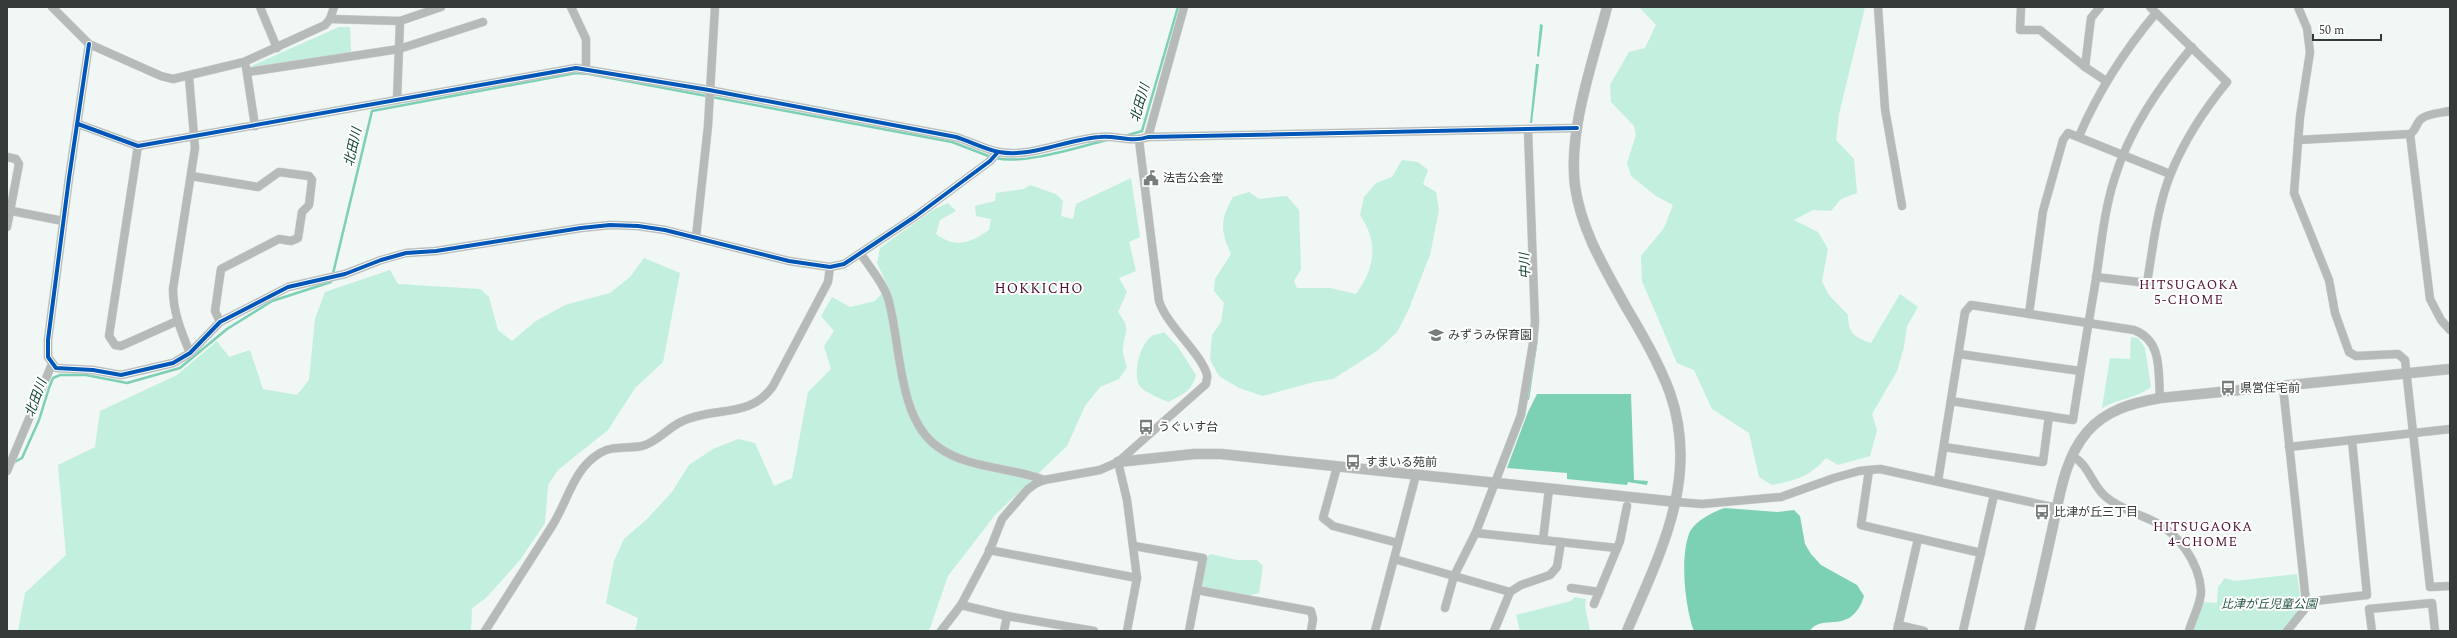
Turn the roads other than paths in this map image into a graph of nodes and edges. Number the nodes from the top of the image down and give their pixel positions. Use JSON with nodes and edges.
{"nodes":[{"id":1,"x":52,"y":7,"type":"edge"},
{"id":2,"x":260,"y":7,"type":"edge"},
{"id":3,"x":334,"y":7,"type":"edge"},
{"id":4,"x":441,"y":7,"type":"edge"},
{"id":5,"x":571,"y":7,"type":"edge"},
{"id":6,"x":716,"y":7,"type":"edge"},
{"id":7,"x":1184,"y":7,"type":"edge"},
{"id":8,"x":1607,"y":7,"type":"edge"},
{"id":9,"x":1878,"y":7,"type":"edge"},
{"id":10,"x":2021,"y":7,"type":"edge"},
{"id":11,"x":2100,"y":7,"type":"edge"},
{"id":12,"x":2298,"y":7,"type":"edge"},
{"id":13,"x":2153,"y":10,"type":"edge"},
{"id":14,"x":330,"y":19,"type":"junction"},
{"id":15,"x":400,"y":21,"type":"junction"},
{"id":16,"x":483,"y":22,"type":"dead end"},
{"id":17,"x":89,"y":44,"type":"junction"},
{"id":18,"x":2192,"y":47,"type":"junction"},
{"id":19,"x":277,"y":48,"type":"junction"},
{"id":20,"x":399,"y":49,"type":"junction"},
{"id":21,"x":244,"y":62,"type":"junction"},
{"id":22,"x":2085,"y":67,"type":"junction"},
{"id":23,"x":586,"y":68,"type":"junction"},
{"id":24,"x":248,"y":72,"type":"junction"},
{"id":25,"x":189,"y":77,"type":"junction"},
{"id":26,"x":2106,"y":81,"type":"junction"},
{"id":27,"x":709,"y":90,"type":"junction"},
{"id":28,"x":397,"y":100,"type":"junction"},
{"id":29,"x":2450,"y":111,"type":"edge"},
{"id":30,"x":78,"y":124,"type":"junction"},
{"id":31,"x":255,"y":126,"type":"junction"},
{"id":32,"x":1577,"y":128,"type":"junction"},
{"id":33,"x":1530,"y":129,"type":"junction"},
{"id":34,"x":2410,"y":134,"type":"junction"},
{"id":35,"x":2078,"y":136,"type":"junction"},
{"id":36,"x":196,"y":137,"type":"junction"},
{"id":37,"x":1148,"y":137,"type":"junction"},
{"id":38,"x":1139,"y":140,"type":"junction"},
{"id":39,"x":2298,"y":140,"type":"junction"},
{"id":40,"x":138,"y":146,"type":"junction"},
{"id":41,"x":998,"y":152,"type":"junction"},
{"id":42,"x":2124,"y":155,"type":"junction"},
{"id":43,"x":7,"y":157,"type":"edge"},
{"id":44,"x":2170,"y":174,"type":"junction"},
{"id":45,"x":191,"y":176,"type":"junction"},
{"id":46,"x":1902,"y":206,"type":"dead end"},
{"id":47,"x":9,"y":210,"type":"edge"},
{"id":48,"x":63,"y":221,"type":"junction"},
{"id":49,"x":7,"y":227,"type":"edge"},
{"id":50,"x":696,"y":237,"type":"junction"},
{"id":51,"x":861,"y":254,"type":"junction"},
{"id":52,"x":830,"y":267,"type":"junction"},
{"id":53,"x":2096,"y":277,"type":"junction"},
{"id":54,"x":2029,"y":314,"type":"junction"},
{"id":55,"x":177,"y":321,"type":"junction"},
{"id":56,"x":220,"y":322,"type":"junction"},
{"id":57,"x":2088,"y":323,"type":"junction"},
{"id":58,"x":2450,"y":330,"type":"edge"},
{"id":59,"x":190,"y":353,"type":"junction"},
{"id":60,"x":1959,"y":354,"type":"junction"},
{"id":61,"x":52,"y":364,"type":"junction"},
{"id":62,"x":2450,"y":369,"type":"edge"},
{"id":63,"x":2080,"y":371,"type":"junction"},
{"id":64,"x":2408,"y":374,"type":"junction"},
{"id":65,"x":2283,"y":387,"type":"junction"},
{"id":66,"x":2160,"y":398,"type":"junction"},
{"id":67,"x":1951,"y":401,"type":"junction"},
{"id":68,"x":2049,"y":416,"type":"junction"},
{"id":69,"x":2450,"y":430,"type":"edge"},
{"id":70,"x":2414,"y":433,"type":"junction"},
{"id":71,"x":2352,"y":440,"type":"junction"},
{"id":72,"x":2289,"y":446,"type":"junction"},
{"id":73,"x":1944,"y":447,"type":"junction"},
{"id":74,"x":2072,"y":456,"type":"junction"},
{"id":75,"x":1118,"y":462,"type":"junction"},
{"id":76,"x":9,"y":467,"type":"edge"},
{"id":77,"x":1337,"y":467,"type":"junction"},
{"id":78,"x":1869,"y":470,"type":"junction"},
{"id":79,"x":1416,"y":475,"type":"junction"},
{"id":80,"x":1044,"y":480,"type":"junction"},
{"id":81,"x":1938,"y":481,"type":"junction"},
{"id":82,"x":1496,"y":484,"type":"junction"},
{"id":83,"x":1549,"y":489,"type":"junction"},
{"id":84,"x":1994,"y":495,"type":"junction"},
{"id":85,"x":1677,"y":502,"type":"junction"},
{"id":86,"x":1627,"y":506,"type":"dead end"},
{"id":87,"x":2057,"y":508,"type":"junction"},
{"id":88,"x":1476,"y":533,"type":"junction"},
{"id":89,"x":1918,"y":539,"type":"junction"},
{"id":90,"x":1543,"y":540,"type":"junction"},
{"id":91,"x":1561,"y":542,"type":"junction"},
{"id":92,"x":1398,"y":543,"type":"junction"},
{"id":93,"x":1134,"y":546,"type":"junction"},
{"id":94,"x":1617,"y":548,"type":"junction"},
{"id":95,"x":989,"y":550,"type":"junction"},
{"id":96,"x":1981,"y":553,"type":"junction"},
{"id":97,"x":1394,"y":559,"type":"junction"},
{"id":98,"x":1454,"y":576,"type":"junction"},
{"id":99,"x":1137,"y":578,"type":"junction"},
{"id":100,"x":2450,"y":586,"type":"edge"},
{"id":101,"x":1571,"y":588,"type":"dead end"},
{"id":102,"x":1197,"y":590,"type":"junction"},
{"id":103,"x":1510,"y":592,"type":"junction"},
{"id":104,"x":1599,"y":592,"type":"junction"},
{"id":105,"x":2306,"y":602,"type":"junction"},
{"id":106,"x":1594,"y":604,"type":"dead end"},
{"id":107,"x":961,"y":605,"type":"junction"},
{"id":108,"x":1445,"y":608,"type":"dead end"},
{"id":109,"x":1007,"y":616,"type":"junction"},
{"id":110,"x":1897,"y":628,"type":"edge"},
{"id":111,"x":1069,"y":629,"type":"edge"},
{"id":112,"x":486,"y":631,"type":"edge"},
{"id":113,"x":941,"y":631,"type":"edge"},
{"id":114,"x":1004,"y":631,"type":"edge"},
{"id":115,"x":1094,"y":631,"type":"edge"},
{"id":116,"x":1127,"y":631,"type":"edge"},
{"id":117,"x":1189,"y":631,"type":"edge"},
{"id":118,"x":1311,"y":631,"type":"edge"},
{"id":119,"x":1375,"y":631,"type":"edge"},
{"id":120,"x":1494,"y":631,"type":"edge"},
{"id":121,"x":1627,"y":631,"type":"edge"},
{"id":122,"x":1924,"y":631,"type":"edge"},
{"id":123,"x":1963,"y":631,"type":"edge"},
{"id":124,"x":2029,"y":631,"type":"edge"},
{"id":125,"x":2189,"y":631,"type":"edge"},
{"id":126,"x":2287,"y":631,"type":"edge"},
{"id":127,"x":2372,"y":631,"type":"edge"},
{"id":128,"x":2435,"y":631,"type":"edge"}],
"edges":[{"from":1,"to":17,"type":"street"},
{"from":2,"to":19,"type":"street"},
{"from":3,"to":14,"type":"street"},
{"from":4,"to":15,"type":"street"},
{"from":5,"to":23,"type":"street"},
{"from":6,"to":27,"type":"street"},
{"from":7,"to":37,"type":"street"},
{"from":8,"to":32,"type":"street"},
{"from":9,"to":46,"type":"street"},
{"from":10,"to":22,"type":"street"},
{"from":11,"to":22,"type":"street"},
{"from":12,"to":39,"type":"street"},
{"from":13,"to":18,"type":"street"},
{"from":13,"to":26,"type":"street"},
{"from":14,"to":15,"type":"street"},
{"from":14,"to":19,"type":"street"},
{"from":15,"to":20,"type":"street"},
{"from":16,"to":20,"type":"street"},
{"from":17,"to":25,"type":"street"},
{"from":17,"to":30,"type":"street"},
{"from":18,"to":42,"type":"street"},
{"from":18,"to":44,"type":"street"},
{"from":19,"to":21,"type":"street"},
{"from":20,"to":24,"type":"street"},
{"from":20,"to":28,"type":"street"},
{"from":21,"to":24,"type":"street"},
{"from":21,"to":25,"type":"street"},
{"from":22,"to":26,"type":"street"},
{"from":23,"to":27,"type":"street"},
{"from":23,"to":28,"type":"street"},
{"from":24,"to":31,"type":"street"},
{"from":25,"to":36,"type":"street"},
{"from":26,"to":35,"type":"street"},
{"from":27,"to":41,"type":"street"},
{"from":27,"to":50,"type":"street"},
{"from":28,"to":31,"type":"street"},
{"from":29,"to":34,"type":"street"},
{"from":30,"to":40,"type":"street"},
{"from":30,"to":48,"type":"street"},
{"from":31,"to":36,"type":"street"},
{"from":32,"to":33,"type":"street"},
{"from":32,"to":85,"type":"street"},
{"from":33,"to":37,"type":"street"},
{"from":33,"to":82,"type":"street"},
{"from":34,"to":39,"type":"street"},
{"from":34,"to":58,"type":"street"},
{"from":35,"to":42,"type":"street"},
{"from":35,"to":54,"type":"street"},
{"from":36,"to":40,"type":"street"},
{"from":36,"to":45,"type":"street"},
{"from":37,"to":38,"type":"street"},
{"from":38,"to":41,"type":"street"},
{"from":38,"to":75,"type":"street"},
{"from":39,"to":64,"type":"street"},
{"from":40,"to":55,"type":"street"},
{"from":41,"to":51,"type":"street"},
{"from":42,"to":44,"type":"street"},
{"from":42,"to":53,"type":"street"},
{"from":43,"to":47,"type":"street"},
{"from":44,"to":53,"type":"street"},
{"from":45,"to":55,"type":"street"},
{"from":45,"to":56,"type":"street"},
{"from":47,"to":48,"type":"street"},
{"from":47,"to":49,"type":"street"},
{"from":48,"to":61,"type":"street"},
{"from":50,"to":52,"type":"street"},
{"from":50,"to":56,"type":"street"},
{"from":51,"to":52,"type":"street"},
{"from":51,"to":80,"type":"street"},
{"from":52,"to":112,"type":"street"},
{"from":53,"to":57,"type":"street"},
{"from":54,"to":57,"type":"street"},
{"from":54,"to":60,"type":"street"},
{"from":55,"to":59,"type":"street"},
{"from":56,"to":59,"type":"street"},
{"from":57,"to":63,"type":"street"},
{"from":57,"to":66,"type":"street"},
{"from":59,"to":61,"type":"street"},
{"from":60,"to":63,"type":"street"},
{"from":60,"to":67,"type":"street"},
{"from":61,"to":76,"type":"street"},
{"from":62,"to":64,"type":"street"},
{"from":63,"to":68,"type":"street"},
{"from":64,"to":65,"type":"street"},
{"from":64,"to":70,"type":"street"},
{"from":65,"to":66,"type":"street"},
{"from":65,"to":72,"type":"street"},
{"from":66,"to":74,"type":"street"},
{"from":67,"to":68,"type":"street"},
{"from":67,"to":73,"type":"street"},
{"from":68,"to":73,"type":"street"},
{"from":69,"to":70,"type":"street"},
{"from":70,"to":71,"type":"street"},
{"from":70,"to":100,"type":"street"},
{"from":71,"to":72,"type":"street"},
{"from":71,"to":105,"type":"street"},
{"from":72,"to":105,"type":"street"},
{"from":73,"to":81,"type":"street"},
{"from":74,"to":87,"type":"street"},
{"from":74,"to":125,"type":"street"},
{"from":75,"to":77,"type":"street"},
{"from":75,"to":80,"type":"street"},
{"from":75,"to":93,"type":"street"},
{"from":77,"to":79,"type":"street"},
{"from":77,"to":92,"type":"street"},
{"from":78,"to":81,"type":"street"},
{"from":78,"to":85,"type":"street"},
{"from":78,"to":89,"type":"street"},
{"from":79,"to":82,"type":"street"},
{"from":79,"to":92,"type":"street"},
{"from":80,"to":95,"type":"street"},
{"from":81,"to":84,"type":"street"},
{"from":82,"to":83,"type":"street"},
{"from":82,"to":88,"type":"street"},
{"from":83,"to":85,"type":"street"},
{"from":83,"to":90,"type":"street"},
{"from":84,"to":87,"type":"street"},
{"from":84,"to":96,"type":"street"},
{"from":85,"to":121,"type":"street"},
{"from":86,"to":94,"type":"street"},
{"from":87,"to":124,"type":"street"},
{"from":88,"to":90,"type":"street"},
{"from":88,"to":98,"type":"street"},
{"from":89,"to":96,"type":"street"},
{"from":89,"to":110,"type":"street"},
{"from":90,"to":91,"type":"street"},
{"from":91,"to":94,"type":"street"},
{"from":91,"to":103,"type":"street"},
{"from":92,"to":97,"type":"street"},
{"from":93,"to":99,"type":"street"},
{"from":93,"to":102,"type":"street"},
{"from":94,"to":104,"type":"street"},
{"from":95,"to":99,"type":"street"},
{"from":95,"to":107,"type":"street"},
{"from":96,"to":123,"type":"street"},
{"from":97,"to":98,"type":"street"},
{"from":97,"to":119,"type":"street"},
{"from":98,"to":103,"type":"street"},
{"from":98,"to":108,"type":"street"},
{"from":99,"to":116,"type":"street"},
{"from":101,"to":104,"type":"street"},
{"from":102,"to":117,"type":"street"},
{"from":102,"to":118,"type":"street"},
{"from":103,"to":120,"type":"street"},
{"from":104,"to":106,"type":"street"},
{"from":105,"to":126,"type":"street"},
{"from":107,"to":109,"type":"street"},
{"from":107,"to":113,"type":"street"},
{"from":109,"to":111,"type":"street"},
{"from":109,"to":114,"type":"street"},
{"from":110,"to":122,"type":"street"},
{"from":111,"to":115,"type":"street"},
{"from":127,"to":128,"type":"street"}]}
